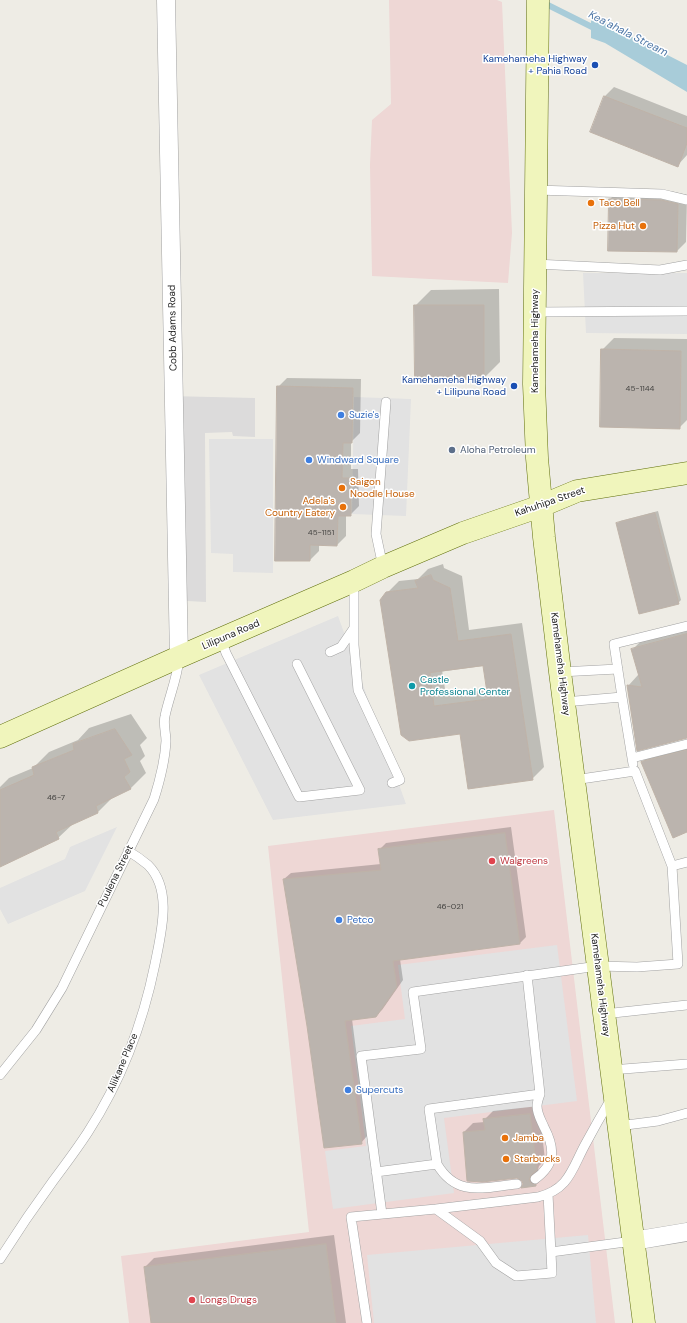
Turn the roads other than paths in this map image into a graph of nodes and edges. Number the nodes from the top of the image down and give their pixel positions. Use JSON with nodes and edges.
{"nodes":[{"id":1,"x":166,"y":0,"type":"edge"},
{"id":2,"x":538,"y":10,"type":"edge"},
{"id":3,"x":536,"y":190,"type":"junction"},
{"id":4,"x":687,"y":200,"type":"edge"},
{"id":5,"x":535,"y":264,"type":"junction"},
{"id":6,"x":687,"y":265,"type":"edge"},
{"id":7,"x":687,"y":310,"type":"edge"},
{"id":8,"x":535,"y":312,"type":"junction"},
{"id":9,"x":386,"y":402,"type":"dead end"},
{"id":10,"x":687,"y":473,"type":"edge"},
{"id":11,"x":541,"y":506,"type":"junction"},
{"id":12,"x":463,"y":533,"type":"joint"},
{"id":13,"x":383,"y":566,"type":"junction"},
{"id":14,"x":354,"y":581,"type":"junction"},
{"id":15,"x":687,"y":626,"type":"edge"},
{"id":16,"x":354,"y":628,"type":"junction"},
{"id":17,"x":221,"y":639,"type":"junction"},
{"id":18,"x":330,"y":652,"type":"dead end"},
{"id":19,"x":180,"y":657,"type":"junction"},
{"id":20,"x":297,"y":664,"type":"dead end"},
{"id":21,"x":618,"y":669,"type":"junction"},
{"id":22,"x":560,"y":672,"type":"junction"},
{"id":23,"x":622,"y":697,"type":"junction"},
{"id":24,"x":564,"y":702,"type":"junction"},
{"id":25,"x":0,"y":737,"type":"edge"},
{"id":26,"x":687,"y":744,"type":"edge"},
{"id":27,"x":632,"y":758,"type":"junction"},
{"id":28,"x":635,"y":770,"type":"junction"},
{"id":29,"x":574,"y":780,"type":"junction"},
{"id":30,"x":392,"y":783,"type":"dead end"},
{"id":31,"x":128,"y":851,"type":"junction"},
{"id":32,"x":687,"y":862,"type":"edge"},
{"id":33,"x":672,"y":866,"type":"junction"},
{"id":34,"x":683,"y":964,"type":"edge"},
{"id":35,"x":598,"y":966,"type":"junction"},
{"id":36,"x":527,"y":975,"type":"junction"},
{"id":37,"x":687,"y":1005,"type":"edge"},
{"id":38,"x":604,"y":1014,"type":"junction"},
{"id":39,"x":687,"y":1064,"type":"edge"},
{"id":40,"x":611,"y":1070,"type":"junction"},
{"id":41,"x":0,"y":1075,"type":"edge"},
{"id":42,"x":614,"y":1093,"type":"junction"},
{"id":43,"x":540,"y":1094,"type":"junction"},
{"id":44,"x":687,"y":1113,"type":"edge"},
{"id":45,"x":618,"y":1126,"type":"junction"},
{"id":46,"x":437,"y":1164,"type":"junction"},
{"id":47,"x":376,"y":1172,"type":"junction"},
{"id":48,"x":535,"y":1179,"type":"dead end"},
{"id":49,"x":517,"y":1184,"type":"dead end"},
{"id":50,"x":548,"y":1194,"type":"junction"},
{"id":51,"x":436,"y":1208,"type":"junction"},
{"id":52,"x":382,"y":1214,"type":"junction"},
{"id":53,"x":687,"y":1232,"type":"edge"},
{"id":54,"x":633,"y":1241,"type":"junction"},
{"id":55,"x":551,"y":1252,"type":"junction"},
{"id":56,"x":0,"y":1259,"type":"edge"},
{"id":57,"x":366,"y":1323,"type":"edge"},
{"id":58,"x":644,"y":1323,"type":"edge"}],
"edges":[{"from":1,"to":19,"type":"street","name":"Cobb Adams Road"},
{"from":2,"to":3,"type":"main road","name":"Kamehameha Highway"},
{"from":3,"to":4,"type":"lane"},
{"from":3,"to":5,"type":"main road","name":"Kamehameha Highway"},
{"from":5,"to":6,"type":"lane"},
{"from":5,"to":8,"type":"main road","name":"Kamehameha Highway"},
{"from":7,"to":8,"type":"lane"},
{"from":8,"to":11,"type":"main road","name":"Kamehameha Highway"},
{"from":9,"to":13,"type":"lane"},
{"from":10,"to":11,"type":"main road","name":"Kahuhipa Street"},
{"from":11,"to":12,"type":"main road","name":"Kahuhipa Street"},
{"from":11,"to":22,"type":"main road","name":"Kamehameha Highway"},
{"from":12,"to":13,"type":"main road","name":"Lilipuna Road"},
{"from":13,"to":14,"type":"main road","name":"Lilipuna Road"},
{"from":14,"to":16,"type":"lane"},
{"from":14,"to":17,"type":"main road","name":"Lilipuna Road"},
{"from":15,"to":21,"type":"lane"},
{"from":16,"to":18,"type":"lane"},
{"from":16,"to":30,"type":"lane"},
{"from":17,"to":19,"type":"main road","name":"Lilipuna Road"},
{"from":17,"to":20,"type":"lane"},
{"from":19,"to":25,"type":"main road","name":"Lilipuna Road"},
{"from":19,"to":31,"type":"lane","name":"Puulena Street"},
{"from":21,"to":22,"type":"lane"},
{"from":21,"to":23,"type":"lane"},
{"from":22,"to":24,"type":"main road","name":"Kamehameha Highway"},
{"from":23,"to":24,"type":"lane"},
{"from":23,"to":27,"type":"lane"},
{"from":24,"to":29,"type":"main road","name":"Kamehameha Highway"},
{"from":26,"to":27,"type":"lane"},
{"from":27,"to":28,"type":"lane"},
{"from":28,"to":29,"type":"lane"},
{"from":28,"to":33,"type":"lane"},
{"from":29,"to":35,"type":"main road","name":"Kamehameha Highway"},
{"from":31,"to":41,"type":"lane","name":"Puulena Street"},
{"from":31,"to":56,"type":"lane","name":"Aliikane Place"},
{"from":32,"to":33,"type":"lane"},
{"from":33,"to":34,"type":"lane"},
{"from":34,"to":35,"type":"lane"},
{"from":35,"to":36,"type":"lane"},
{"from":35,"to":38,"type":"main road","name":"Kamehameha Highway"},
{"from":36,"to":43,"type":"lane"},
{"from":36,"to":47,"type":"lane"},
{"from":37,"to":38,"type":"lane"},
{"from":38,"to":40,"type":"main road","name":"Kamehameha Highway"},
{"from":39,"to":40,"type":"lane"},
{"from":40,"to":42,"type":"main road","name":"Kamehameha Highway"},
{"from":42,"to":45,"type":"main road","name":"Kamehameha Highway"},
{"from":42,"to":50,"type":"lane"},
{"from":43,"to":46,"type":"lane"},
{"from":43,"to":48,"type":"lane"},
{"from":44,"to":45,"type":"lane"},
{"from":45,"to":54,"type":"main road","name":"Kamehameha Highway"},
{"from":46,"to":47,"type":"lane"},
{"from":46,"to":49,"type":"lane"},
{"from":47,"to":52,"type":"lane"},
{"from":50,"to":51,"type":"lane"},
{"from":50,"to":55,"type":"lane"},
{"from":51,"to":52,"type":"lane"},
{"from":51,"to":55,"type":"lane"},
{"from":52,"to":57,"type":"lane"},
{"from":53,"to":54,"type":"street"},
{"from":54,"to":55,"type":"lane"},
{"from":54,"to":58,"type":"main road","name":"Kamehameha Highway"}]}
